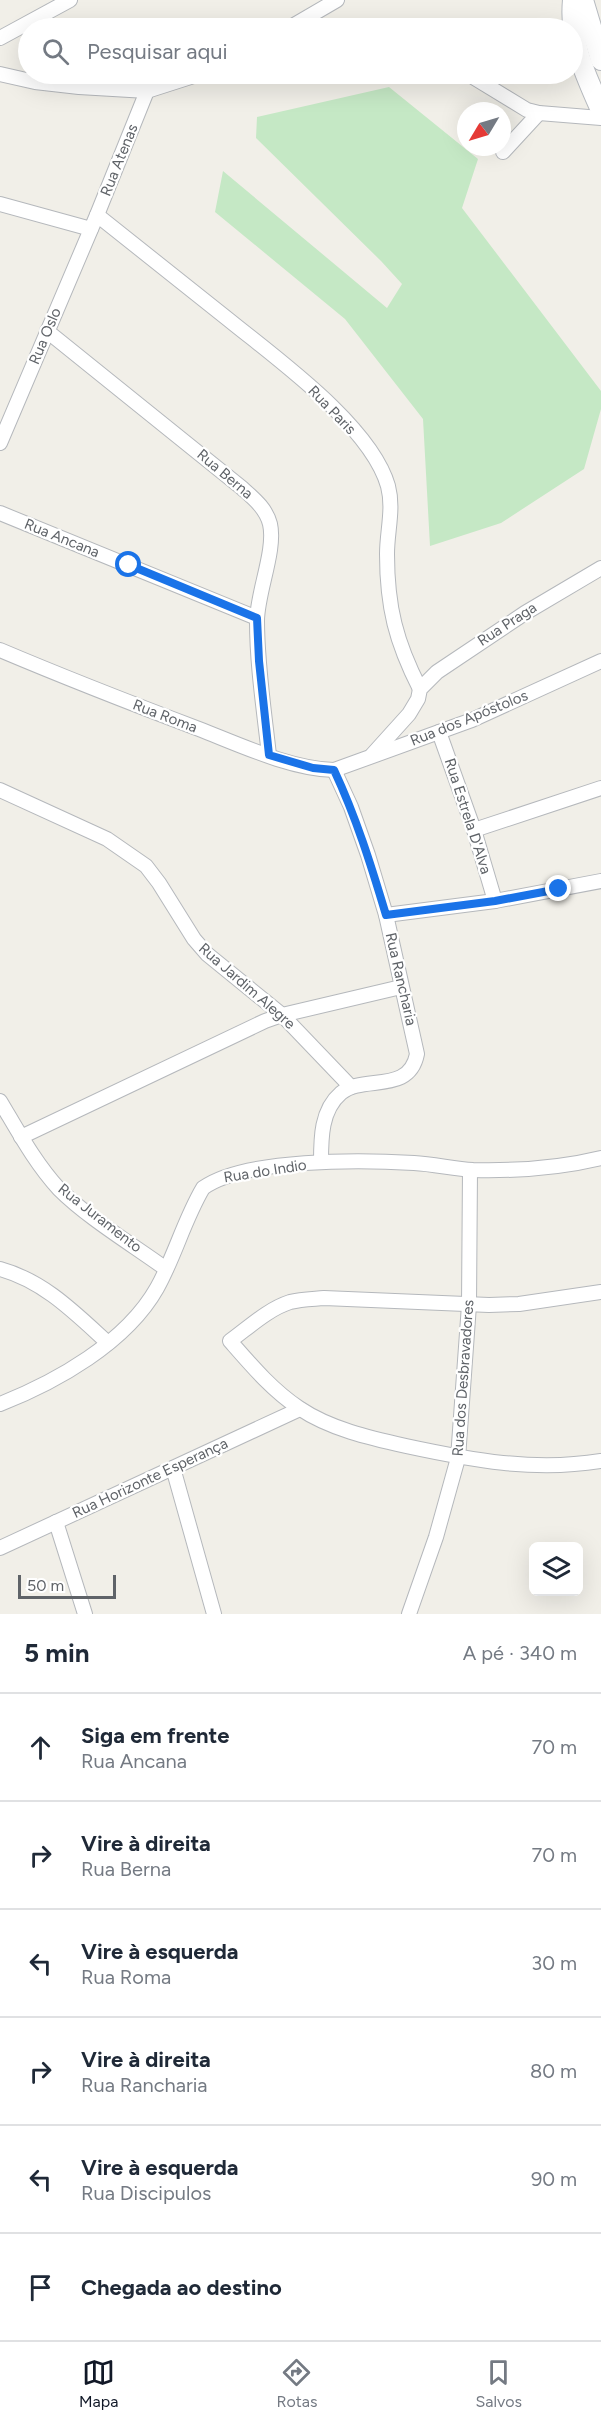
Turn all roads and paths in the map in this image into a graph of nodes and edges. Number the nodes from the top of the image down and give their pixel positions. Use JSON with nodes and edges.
{"nodes":[{"id":1,"x":70,"y":0,"type":"edge"},
{"id":2,"x":337,"y":0,"type":"edge"},
{"id":3,"x":573,"y":0,"type":"edge"},
{"id":4,"x":583,"y":0,"type":"edge"},
{"id":5,"x":37,"y":18,"type":"edge"},
{"id":6,"x":306,"y":18,"type":"edge"},
{"id":7,"x":588,"y":27,"type":"edge"},
{"id":8,"x":18,"y":28,"type":"edge"},
{"id":9,"x":0,"y":38,"type":"edge"},
{"id":10,"x":583,"y":48,"type":"edge"},
{"id":11,"x":600,"y":59,"type":"edge"},
{"id":12,"x":583,"y":61,"type":"edge"},
{"id":13,"x":583,"y":68,"type":"edge"},
{"id":14,"x":0,"y":74,"type":"edge"},
{"id":15,"x":18,"y":78,"type":"edge"},
{"id":16,"x":51,"y":84,"type":"edge"},
{"id":17,"x":169,"y":84,"type":"edge"},
{"id":18,"x":484,"y":84,"type":"edge"},
{"id":19,"x":147,"y":91,"type":"junction"},
{"id":20,"x":601,"y":110,"type":"edge"},
{"id":21,"x":539,"y":113,"type":"junction"},
{"id":22,"x":601,"y":118,"type":"edge"},
{"id":23,"x":511,"y":143,"type":"edge"},
{"id":24,"x":0,"y":204,"type":"edge"},
{"id":25,"x":97,"y":215,"type":"junction"},
{"id":26,"x":91,"y":229,"type":"junction"},
{"id":27,"x":47,"y":332,"type":"junction"},
{"id":28,"x":0,"y":443,"type":"edge"},
{"id":29,"x":0,"y":513,"type":"edge"},
{"id":30,"x":601,"y":568,"type":"edge"},
{"id":31,"x":257,"y":618,"type":"junction"},
{"id":32,"x":0,"y":650,"type":"edge"},
{"id":33,"x":601,"y":661,"type":"edge"},
{"id":34,"x":420,"y":689,"type":"junction"},
{"id":35,"x":440,"y":732,"type":"junction"},
{"id":36,"x":269,"y":755,"type":"junction"},
{"id":37,"x":370,"y":756,"type":"junction"},
{"id":38,"x":334,"y":770,"type":"junction"},
{"id":39,"x":601,"y":788,"type":"edge"},
{"id":40,"x":0,"y":790,"type":"edge"},
{"id":41,"x":474,"y":830,"type":"junction"},
{"id":42,"x":601,"y":881,"type":"edge"},
{"id":43,"x":495,"y":901,"type":"junction"},
{"id":44,"x":386,"y":915,"type":"junction"},
{"id":45,"x":401,"y":987,"type":"junction"},
{"id":46,"x":282,"y":1015,"type":"junction"},
{"id":47,"x":351,"y":1087,"type":"junction"},
{"id":48,"x":0,"y":1101,"type":"edge"},
{"id":49,"x":21,"y":1137,"type":"junction"},
{"id":50,"x":601,"y":1158,"type":"edge"},
{"id":51,"x":321,"y":1162,"type":"junction"},
{"id":52,"x":470,"y":1170,"type":"junction"},
{"id":53,"x":166,"y":1269,"type":"junction"},
{"id":54,"x":1,"y":1270,"type":"edge"},
{"id":55,"x":601,"y":1292,"type":"edge"},
{"id":56,"x":469,"y":1305,"type":"junction"},
{"id":57,"x":108,"y":1343,"type":"junction"},
{"id":58,"x":0,"y":1404,"type":"edge"},
{"id":59,"x":300,"y":1409,"type":"junction"},
{"id":60,"x":458,"y":1458,"type":"junction"},
{"id":61,"x":601,"y":1461,"type":"edge"},
{"id":62,"x":173,"y":1468,"type":"junction"},
{"id":63,"x":56,"y":1522,"type":"junction"},
{"id":64,"x":0,"y":1548,"type":"edge"},
{"id":65,"x":85,"y":1614,"type":"edge"},
{"id":66,"x":214,"y":1614,"type":"edge"},
{"id":67,"x":409,"y":1614,"type":"edge"}],
"edges":[{"from":1,"to":5,"type":"street"},
{"from":2,"to":6,"type":"street"},
{"from":3,"to":7,"type":"street"},
{"from":4,"to":7,"type":"street"},
{"from":7,"to":10,"type":"street"},
{"from":7,"to":11,"type":"street"},
{"from":8,"to":9,"type":"street"},
{"from":11,"to":12,"type":"street"},
{"from":13,"to":20,"type":"street"},
{"from":14,"to":15,"type":"street"},
{"from":16,"to":19,"type":"street"},
{"from":17,"to":19,"type":"street"},
{"from":18,"to":21,"type":"street"},
{"from":19,"to":25,"type":"street","name":"Rua Atenas"},
{"from":21,"to":22,"type":"street"},
{"from":21,"to":23,"type":"street"},
{"from":24,"to":26,"type":"street"},
{"from":25,"to":26,"type":"street","name":"Rua Atenas"},
{"from":25,"to":34,"type":"street","name":"Rua Paris"},
{"from":26,"to":27,"type":"street","name":"Rua Oslo"},
{"from":27,"to":28,"type":"street","name":"Rua Oslo"},
{"from":27,"to":31,"type":"street","name":"Rua Berna"},
{"from":29,"to":31,"type":"street","name":"Rua Ancana"},
{"from":30,"to":34,"type":"street","name":"Rua Praga"},
{"from":31,"to":36,"type":"street","name":"Rua Berna"},
{"from":32,"to":36,"type":"street","name":"Rua Roma"},
{"from":33,"to":35,"type":"street","name":"Rua dos Apóstolos"},
{"from":34,"to":37,"type":"street"},
{"from":35,"to":37,"type":"street","name":"Rua dos Apóstolos"},
{"from":35,"to":41,"type":"street","name":"Rua Estrela D'Alva"},
{"from":36,"to":38,"type":"street","name":"Rua Roma"},
{"from":37,"to":38,"type":"street","name":"Rua dos Apóstolos"},
{"from":38,"to":44,"type":"street","name":"Rua Rancharia"},
{"from":39,"to":41,"type":"street"},
{"from":40,"to":46,"type":"street","name":"Rua Jardim Alegre"},
{"from":41,"to":43,"type":"street","name":"Rua Estrela D'Alva"},
{"from":42,"to":43,"type":"street"},
{"from":43,"to":44,"type":"street"},
{"from":44,"to":45,"type":"street","name":"Rua Rancharia"},
{"from":45,"to":46,"type":"street"},
{"from":45,"to":47,"type":"street","name":"Rua Rancharia"},
{"from":46,"to":47,"type":"street","name":"Rua Jardim Alegre"},
{"from":46,"to":49,"type":"street"},
{"from":47,"to":51,"type":"street"},
{"from":48,"to":49,"type":"street","name":"Rua Juramento"},
{"from":49,"to":53,"type":"street","name":"Rua Juramento"},
{"from":50,"to":52,"type":"street","name":"Rua do Indio"},
{"from":51,"to":52,"type":"street","name":"Rua do Indio"},
{"from":51,"to":53,"type":"street","name":"Rua do Indio"},
{"from":52,"to":56,"type":"street","name":"Rua dos Desbravadores"},
{"from":53,"to":57,"type":"street","name":"Rua do Indio"},
{"from":54,"to":57,"type":"street"},
{"from":55,"to":56,"type":"street"},
{"from":56,"to":59,"type":"street"},
{"from":56,"to":60,"type":"street","name":"Rua dos Desbravadores"},
{"from":57,"to":58,"type":"street","name":"Rua do Indio"},
{"from":59,"to":60,"type":"street"},
{"from":59,"to":62,"type":"street","name":"Rua Horizonte Esperança"},
{"from":60,"to":61,"type":"street"},
{"from":60,"to":67,"type":"street","name":"Rua dos Desbravadores"},
{"from":62,"to":63,"type":"street","name":"Rua Horizonte Esperança"},
{"from":62,"to":66,"type":"street"},
{"from":63,"to":64,"type":"street","name":"Rua Horizonte Esperança"},
{"from":63,"to":65,"type":"street"}]}
